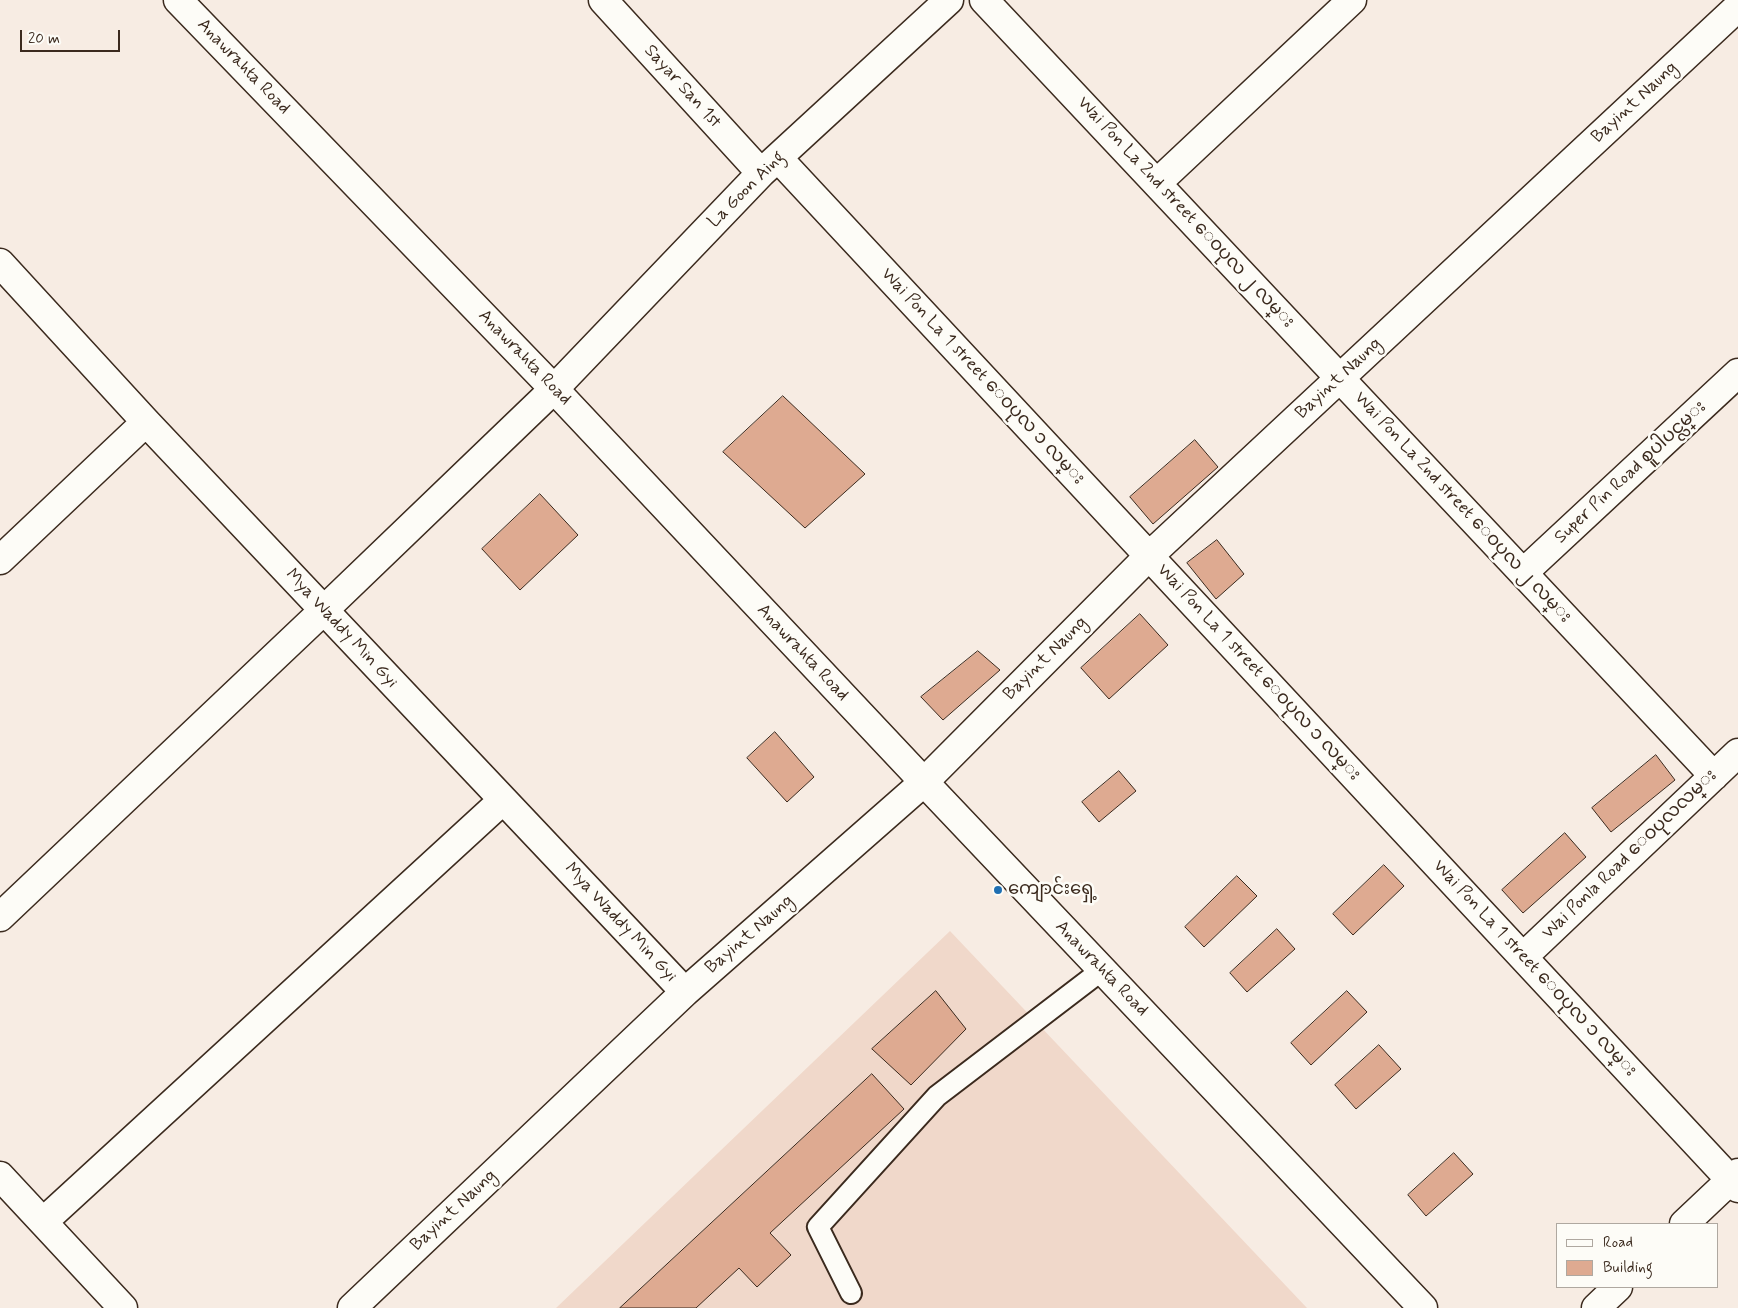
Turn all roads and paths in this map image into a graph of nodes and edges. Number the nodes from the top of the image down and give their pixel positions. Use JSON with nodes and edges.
{"nodes":[{"id":1,"x":178,"y":0,"type":"edge"},
{"id":2,"x":604,"y":0,"type":"edge"},
{"id":3,"x":949,"y":0,"type":"edge"},
{"id":4,"x":984,"y":0,"type":"edge"},
{"id":5,"x":1352,"y":0,"type":"edge"},
{"id":6,"x":1738,"y":8,"type":"edge"},
{"id":7,"x":769,"y":166,"type":"junction"},
{"id":8,"x":1157,"y":183,"type":"junction"},
{"id":9,"x":0,"y":263,"type":"edge"},
{"id":10,"x":1738,"y":374,"type":"edge"},
{"id":11,"x":1340,"y":378,"type":"junction"},
{"id":12,"x":554,"y":389,"type":"junction"},
{"id":13,"x":146,"y":422,"type":"junction"},
{"id":14,"x":1149,"y":556,"type":"junction"},
{"id":15,"x":0,"y":560,"type":"edge"},
{"id":16,"x":1523,"y":573,"type":"junction"},
{"id":17,"x":324,"y":610,"type":"junction"},
{"id":18,"x":1738,"y":753,"type":"edge"},
{"id":19,"x":1714,"y":776,"type":"junction"},
{"id":20,"x":924,"y":782,"type":"junction"},
{"id":21,"x":503,"y":800,"type":"junction"},
{"id":22,"x":0,"y":917,"type":"edge"},
{"id":23,"x":1523,"y":957,"type":"junction"},
{"id":24,"x":1102,"y":970,"type":"junction"},
{"id":25,"x":685,"y":992,"type":"junction"},
{"id":26,"x":0,"y":1176,"type":"edge"},
{"id":27,"x":1735,"y":1180,"type":"edge"},
{"id":28,"x":43,"y":1222,"type":"junction"},
{"id":29,"x":1685,"y":1223,"type":"edge"},
{"id":30,"x":1617,"y":1288,"type":"edge"},
{"id":31,"x":851,"y":1293,"type":"dead end"},
{"id":32,"x":123,"y":1308,"type":"edge"},
{"id":33,"x":352,"y":1308,"type":"edge"},
{"id":34,"x":1423,"y":1308,"type":"edge"},
{"id":35,"x":1596,"y":1308,"type":"edge"}],
"edges":[{"from":1,"to":12,"type":"street","name":"Anawrahta Road"},
{"from":2,"to":7,"type":"street","name":"Sayar San 1st"},
{"from":3,"to":7,"type":"street","name":"La Goon Aing"},
{"from":4,"to":8,"type":"street","name":"Wai Pon La 2nd street ေဝပုလ ၂ လမ္း"},
{"from":5,"to":8,"type":"street"},
{"from":6,"to":11,"type":"street","name":"Bayint Naung"},
{"from":7,"to":12,"type":"street","name":"La Goon Aing"},
{"from":7,"to":14,"type":"street","name":"Wai Pon La 1 street ေဝပုလ ၁ လမ္း"},
{"from":8,"to":11,"type":"street","name":"Wai Pon La 2nd street ေဝပုလ ၂ လမ္း"},
{"from":9,"to":13,"type":"street","name":"Mya Waddy Min Gyi"},
{"from":10,"to":16,"type":"street","name":"Super Pin Road စူပါပင္လမ္း"},
{"from":11,"to":14,"type":"street","name":"Bayint Naung"},
{"from":11,"to":16,"type":"street","name":"Wai Pon La 2nd street ေဝပုလ ၂ လမ္း"},
{"from":12,"to":17,"type":"street","name":"La Goon Aing"},
{"from":12,"to":20,"type":"street","name":"Anawrahta Road"},
{"from":13,"to":15,"type":"street"},
{"from":13,"to":17,"type":"street","name":"Mya Waddy Min Gyi"},
{"from":14,"to":20,"type":"street","name":"Bayint Naung"},
{"from":14,"to":23,"type":"street","name":"Wai Pon La 1 street ေဝပုလ ၁ လမ္း"},
{"from":16,"to":19,"type":"street","name":"Wai Pon La 2nd street ေဝပုလ ၂ လမ္း"},
{"from":17,"to":21,"type":"street","name":"Mya Waddy Min Gyi"},
{"from":17,"to":22,"type":"street","name":"La Goon Aing"},
{"from":18,"to":19,"type":"street","name":"Wai Ponla Road ေဝပုလလမ္း"},
{"from":19,"to":23,"type":"street","name":"Wai Ponla Road ေဝပုလလမ္း"},
{"from":20,"to":24,"type":"street","name":"Anawrahta Road"},
{"from":20,"to":25,"type":"street","name":"Bayint Naung"},
{"from":21,"to":25,"type":"street","name":"Mya Waddy Min Gyi"},
{"from":21,"to":28,"type":"street"},
{"from":23,"to":27,"type":"street","name":"Wai Pon La 1 street ေဝပုလ ၁ လမ္း"},
{"from":24,"to":31,"type":"lane"},
{"from":24,"to":34,"type":"street","name":"Anawrahta Road"},
{"from":25,"to":33,"type":"street","name":"Bayint Naung"},
{"from":26,"to":28,"type":"street"},
{"from":27,"to":29,"type":"street"},
{"from":28,"to":32,"type":"street"},
{"from":30,"to":35,"type":"street"}]}
